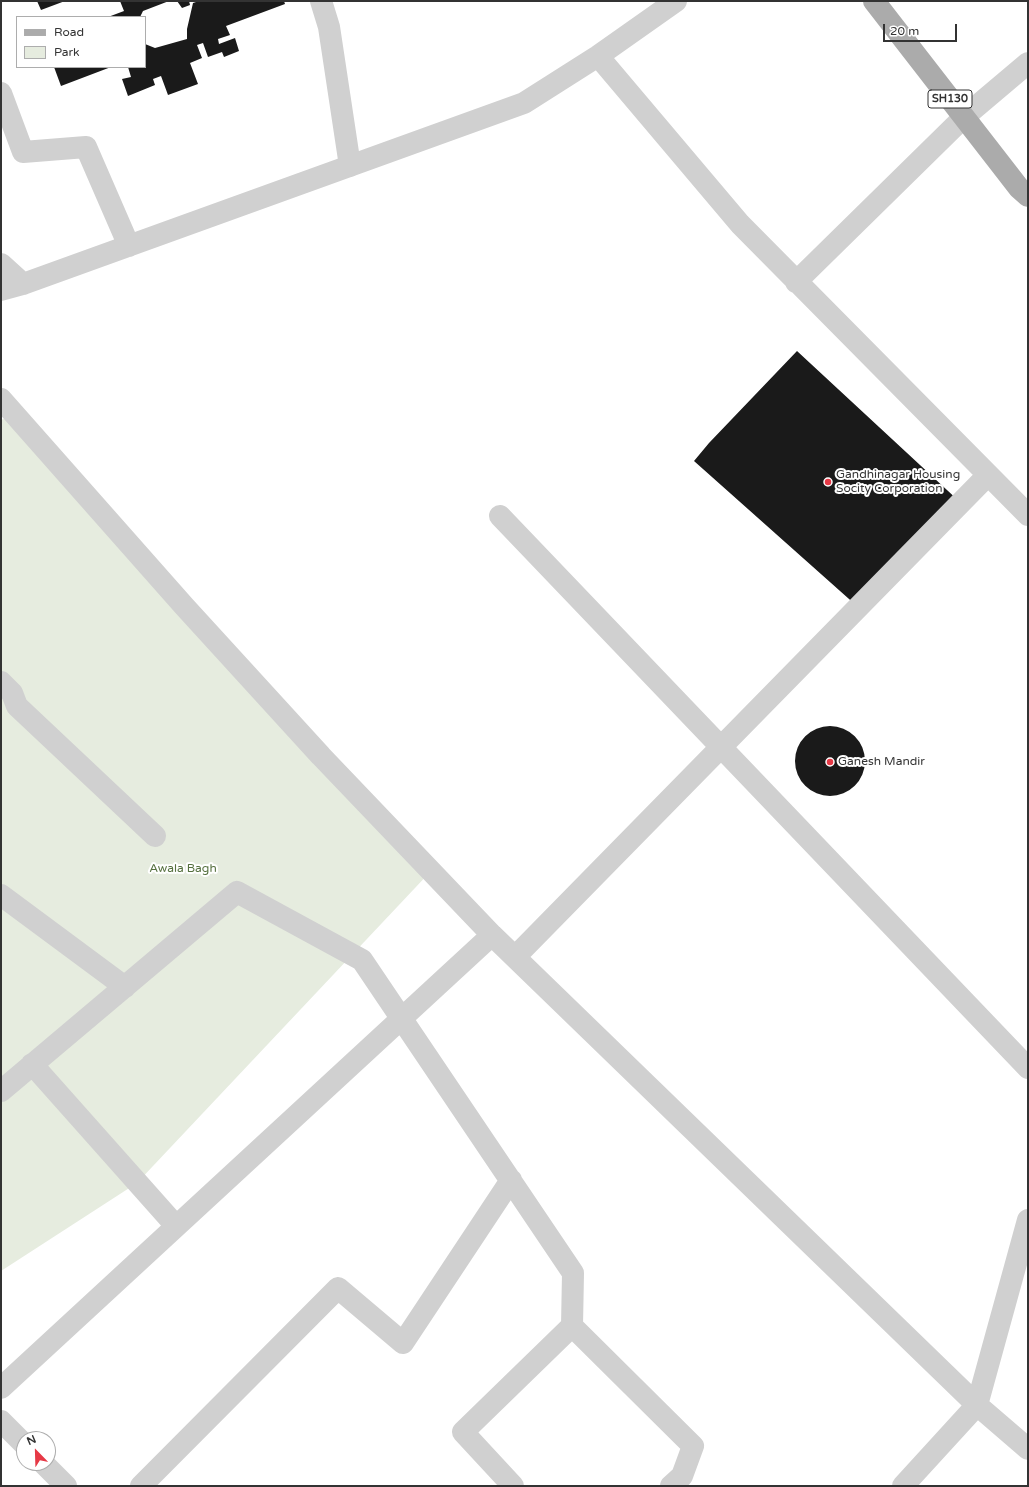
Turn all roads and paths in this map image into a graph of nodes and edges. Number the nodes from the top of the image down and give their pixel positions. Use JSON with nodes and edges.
{"nodes":[{"id":1,"x":321,"y":1,"type":"edge"},
{"id":2,"x":676,"y":1,"type":"edge"},
{"id":3,"x":874,"y":1,"type":"edge"},
{"id":4,"x":598,"y":56,"type":"junction"},
{"id":5,"x":1028,"y":63,"type":"edge"},
{"id":6,"x":1,"y":93,"type":"edge"},
{"id":7,"x":964,"y":117,"type":"junction"},
{"id":8,"x":350,"y":166,"type":"junction"},
{"id":9,"x":1028,"y":196,"type":"edge"},
{"id":10,"x":129,"y":246,"type":"junction"},
{"id":11,"x":1,"y":264,"type":"edge"},
{"id":12,"x":796,"y":282,"type":"junction"},
{"id":13,"x":23,"y":284,"type":"junction"},
{"id":14,"x":1,"y":290,"type":"edge"},
{"id":15,"x":1,"y":399,"type":"edge"},
{"id":16,"x":988,"y":475,"type":"junction"},
{"id":17,"x":1028,"y":515,"type":"edge"},
{"id":18,"x":500,"y":516,"type":"dead end"},
{"id":19,"x":1,"y":682,"type":"edge"},
{"id":20,"x":721,"y":747,"type":"junction"},
{"id":21,"x":155,"y":836,"type":"dead end"},
{"id":22,"x":1,"y":895,"type":"edge"},
{"id":23,"x":492,"y":935,"type":"junction"},
{"id":24,"x":515,"y":957,"type":"junction"},
{"id":25,"x":125,"y":987,"type":"junction"},
{"id":26,"x":401,"y":1018,"type":"junction"},
{"id":27,"x":32,"y":1064,"type":"junction"},
{"id":28,"x":1028,"y":1068,"type":"edge"},
{"id":29,"x":1,"y":1091,"type":"edge"},
{"id":30,"x":511,"y":1180,"type":"junction"},
{"id":31,"x":1028,"y":1220,"type":"edge"},
{"id":32,"x":176,"y":1226,"type":"junction"},
{"id":33,"x":572,"y":1326,"type":"junction"},
{"id":34,"x":1,"y":1388,"type":"edge"},
{"id":35,"x":977,"y":1405,"type":"junction"},
{"id":36,"x":1,"y":1421,"type":"edge"},
{"id":37,"x":16,"y":1436,"type":"edge"},
{"id":38,"x":1028,"y":1449,"type":"edge"},
{"id":39,"x":52,"y":1471,"type":"edge"},
{"id":40,"x":66,"y":1486,"type":"edge"},
{"id":41,"x":141,"y":1486,"type":"edge"},
{"id":42,"x":513,"y":1486,"type":"edge"},
{"id":43,"x":671,"y":1486,"type":"edge"},
{"id":44,"x":903,"y":1486,"type":"edge"}],
"edges":[{"from":1,"to":8,"type":"street"},
{"from":2,"to":4,"type":"street"},
{"from":3,"to":7,"type":"main road","number":"SH130"},
{"from":4,"to":8,"type":"street"},
{"from":4,"to":12,"type":"street"},
{"from":5,"to":7,"type":"street"},
{"from":6,"to":10,"type":"street"},
{"from":7,"to":9,"type":"main road","number":"SH130"},
{"from":7,"to":12,"type":"street"},
{"from":8,"to":10,"type":"street"},
{"from":10,"to":13,"type":"street"},
{"from":11,"to":13,"type":"street"},
{"from":12,"to":16,"type":"street"},
{"from":13,"to":14,"type":"street"},
{"from":15,"to":23,"type":"street"},
{"from":16,"to":17,"type":"street"},
{"from":16,"to":20,"type":"street"},
{"from":18,"to":20,"type":"street"},
{"from":19,"to":21,"type":"street"},
{"from":20,"to":24,"type":"street"},
{"from":20,"to":28,"type":"street"},
{"from":22,"to":25,"type":"street"},
{"from":23,"to":24,"type":"street"},
{"from":23,"to":26,"type":"street"},
{"from":24,"to":35,"type":"street"},
{"from":25,"to":26,"type":"street"},
{"from":25,"to":27,"type":"street"},
{"from":26,"to":30,"type":"street"},
{"from":26,"to":32,"type":"street"},
{"from":27,"to":29,"type":"street"},
{"from":27,"to":32,"type":"street"},
{"from":30,"to":33,"type":"street"},
{"from":30,"to":41,"type":"street"},
{"from":31,"to":35,"type":"street"},
{"from":32,"to":34,"type":"street"},
{"from":33,"to":42,"type":"street"},
{"from":33,"to":43,"type":"street"},
{"from":35,"to":38,"type":"street"},
{"from":35,"to":44,"type":"street"},
{"from":36,"to":37,"type":"street"},
{"from":39,"to":40,"type":"street"}]}
